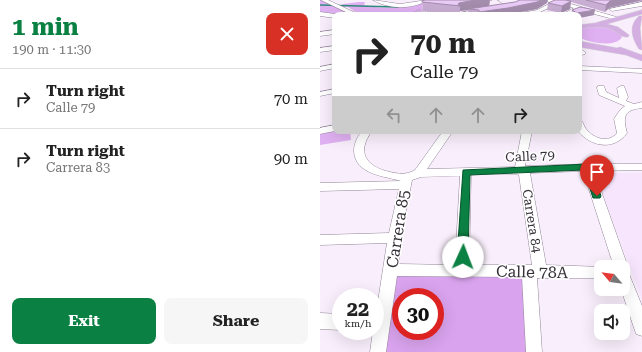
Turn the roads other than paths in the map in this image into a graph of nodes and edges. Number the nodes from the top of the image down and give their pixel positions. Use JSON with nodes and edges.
{"nodes":[{"id":1,"x":324,"y":0,"type":"edge"},
{"id":2,"x":376,"y":0,"type":"edge"},
{"id":3,"x":424,"y":0,"type":"edge"},
{"id":4,"x":547,"y":0,"type":"edge"},
{"id":5,"x":558,"y":2,"type":"junction"},
{"id":6,"x":642,"y":4,"type":"edge"},
{"id":7,"x":580,"y":5,"type":"junction"},
{"id":8,"x":506,"y":6,"type":"edge"},
{"id":9,"x":612,"y":9,"type":"dead end"},
{"id":10,"x":351,"y":12,"type":"edge"},
{"id":11,"x":475,"y":12,"type":"edge"},
{"id":12,"x":532,"y":12,"type":"edge"},
{"id":13,"x":569,"y":12,"type":"edge"},
{"id":14,"x":642,"y":12,"type":"edge"},
{"id":15,"x":320,"y":14,"type":"edge"},
{"id":16,"x":332,"y":16,"type":"edge"},
{"id":17,"x":642,"y":17,"type":"edge"},
{"id":18,"x":617,"y":18,"type":"junction"},
{"id":19,"x":332,"y":19,"type":"edge"},
{"id":20,"x":320,"y":21,"type":"edge"},
{"id":21,"x":582,"y":25,"type":"edge"},
{"id":22,"x":596,"y":25,"type":"junction"},
{"id":23,"x":582,"y":26,"type":"edge"},
{"id":24,"x":332,"y":32,"type":"edge"},
{"id":25,"x":320,"y":34,"type":"edge"},
{"id":26,"x":625,"y":38,"type":"junction"},
{"id":27,"x":582,"y":40,"type":"edge"},
{"id":28,"x":582,"y":43,"type":"edge"},
{"id":29,"x":592,"y":43,"type":"junction"},
{"id":30,"x":582,"y":44,"type":"edge"},
{"id":31,"x":605,"y":45,"type":"junction"},
{"id":32,"x":332,"y":48,"type":"edge"},
{"id":33,"x":642,"y":48,"type":"edge"},
{"id":34,"x":320,"y":50,"type":"edge"},
{"id":35,"x":642,"y":52,"type":"edge"},
{"id":36,"x":628,"y":53,"type":"junction"},
{"id":37,"x":642,"y":58,"type":"edge"},
{"id":38,"x":332,"y":67,"type":"edge"},
{"id":39,"x":582,"y":68,"type":"edge"},
{"id":40,"x":320,"y":69,"type":"edge"},
{"id":41,"x":642,"y":71,"type":"edge"},
{"id":42,"x":601,"y":88,"type":"dead end"},
{"id":43,"x":620,"y":88,"type":"dead end"},
{"id":44,"x":332,"y":92,"type":"edge"},
{"id":45,"x":320,"y":94,"type":"edge"},
{"id":46,"x":622,"y":101,"type":"junction"},
{"id":47,"x":632,"y":106,"type":"junction"},
{"id":48,"x":642,"y":106,"type":"edge"},
{"id":49,"x":332,"y":129,"type":"edge"},
{"id":50,"x":320,"y":131,"type":"edge"},
{"id":51,"x":582,"y":131,"type":"edge"},
{"id":52,"x":364,"y":134,"type":"edge"},
{"id":53,"x":446,"y":134,"type":"edge"},
{"id":54,"x":527,"y":134,"type":"edge"},
{"id":55,"x":587,"y":167,"type":"junction"},
{"id":56,"x":642,"y":167,"type":"edge"},
{"id":57,"x":522,"y":171,"type":"junction"},
{"id":58,"x":466,"y":172,"type":"junction"},
{"id":59,"x":419,"y":173,"type":"junction"},
{"id":60,"x":406,"y":181,"type":"junction"},
{"id":61,"x":320,"y":187,"type":"edge"},
{"id":62,"x":394,"y":238,"type":"junction"},
{"id":63,"x":320,"y":240,"type":"edge"},
{"id":64,"x":619,"y":260,"type":"edge"},
{"id":65,"x":391,"y":270,"type":"junction"},
{"id":66,"x":462,"y":271,"type":"junction"},
{"id":67,"x":535,"y":272,"type":"junction"},
{"id":68,"x":594,"y":272,"type":"edge"},
{"id":69,"x":630,"y":294,"type":"edge"},
{"id":70,"x":384,"y":300,"type":"edge"},
{"id":71,"x":320,"y":321,"type":"edge"},
{"id":72,"x":332,"y":322,"type":"edge"},
{"id":73,"x":642,"y":328,"type":"edge"},
{"id":74,"x":378,"y":340,"type":"edge"},
{"id":75,"x":378,"y":352,"type":"edge"},
{"id":76,"x":534,"y":352,"type":"edge"}],
"edges":[{"from":1,"to":10,"type":"street"},
{"from":2,"to":3,"type":"street"},
{"from":4,"to":5,"type":"street"},
{"from":5,"to":7,"type":"street"},
{"from":5,"to":12,"type":"street"},
{"from":6,"to":9,"type":"street"},
{"from":7,"to":13,"type":"street"},
{"from":7,"to":18,"type":"street"},
{"from":8,"to":11,"type":"street"},
{"from":14,"to":18,"type":"main road"},
{"from":15,"to":16,"type":"street"},
{"from":17,"to":26,"type":"main road"},
{"from":17,"to":33,"type":"main road"},
{"from":18,"to":21,"type":"main road"},
{"from":18,"to":22,"type":"main road"},
{"from":19,"to":20,"type":"street"},
{"from":22,"to":23,"type":"main road"},
{"from":22,"to":26,"type":"main road"},
{"from":24,"to":25,"type":"street"},
{"from":26,"to":31,"type":"main road"},
{"from":26,"to":35,"type":"main road"},
{"from":27,"to":29,"type":"main road"},
{"from":28,"to":29,"type":"street"},
{"from":29,"to":31,"type":"main road"},
{"from":30,"to":36,"type":"main road"},
{"from":31,"to":36,"type":"main road"},
{"from":32,"to":34,"type":"street"},
{"from":36,"to":37,"type":"main road"},
{"from":38,"to":40,"type":"street"},
{"from":39,"to":41,"type":"street"},
{"from":42,"to":46,"type":"street"},
{"from":43,"to":46,"type":"street"},
{"from":44,"to":45,"type":"street"},
{"from":46,"to":47,"type":"street"},
{"from":47,"to":48,"type":"street"},
{"from":47,"to":51,"type":"street"},
{"from":49,"to":50,"type":"street"},
{"from":52,"to":60,"type":"street"},
{"from":53,"to":59,"type":"street"},
{"from":54,"to":57,"type":"street","name":"Carrera 84"},
{"from":55,"to":56,"type":"street","name":"Calle 79"},
{"from":55,"to":57,"type":"street","name":"Calle 79"},
{"from":55,"to":64,"type":"street"},
{"from":57,"to":58,"type":"street","name":"Calle 79"},
{"from":57,"to":67,"type":"street","name":"Carrera 84"},
{"from":58,"to":59,"type":"street","name":"Calle 79"},
{"from":58,"to":66,"type":"street"},
{"from":59,"to":60,"type":"street","name":"Calle 79"},
{"from":60,"to":61,"type":"street"},
{"from":60,"to":62,"type":"street","name":"Carrera 85"},
{"from":62,"to":63,"type":"street"},
{"from":62,"to":65,"type":"street","name":"Carrera 85"},
{"from":65,"to":66,"type":"street","name":"Calle 78A"},
{"from":65,"to":70,"type":"street","name":"Carrera 85"},
{"from":66,"to":67,"type":"street","name":"Calle 78A"},
{"from":67,"to":68,"type":"street","name":"Calle 78A"},
{"from":67,"to":76,"type":"street","name":"Carrera 84"},
{"from":69,"to":73,"type":"street"},
{"from":71,"to":72,"type":"street"},
{"from":74,"to":75,"type":"street","name":"Carrera 85"}]}
